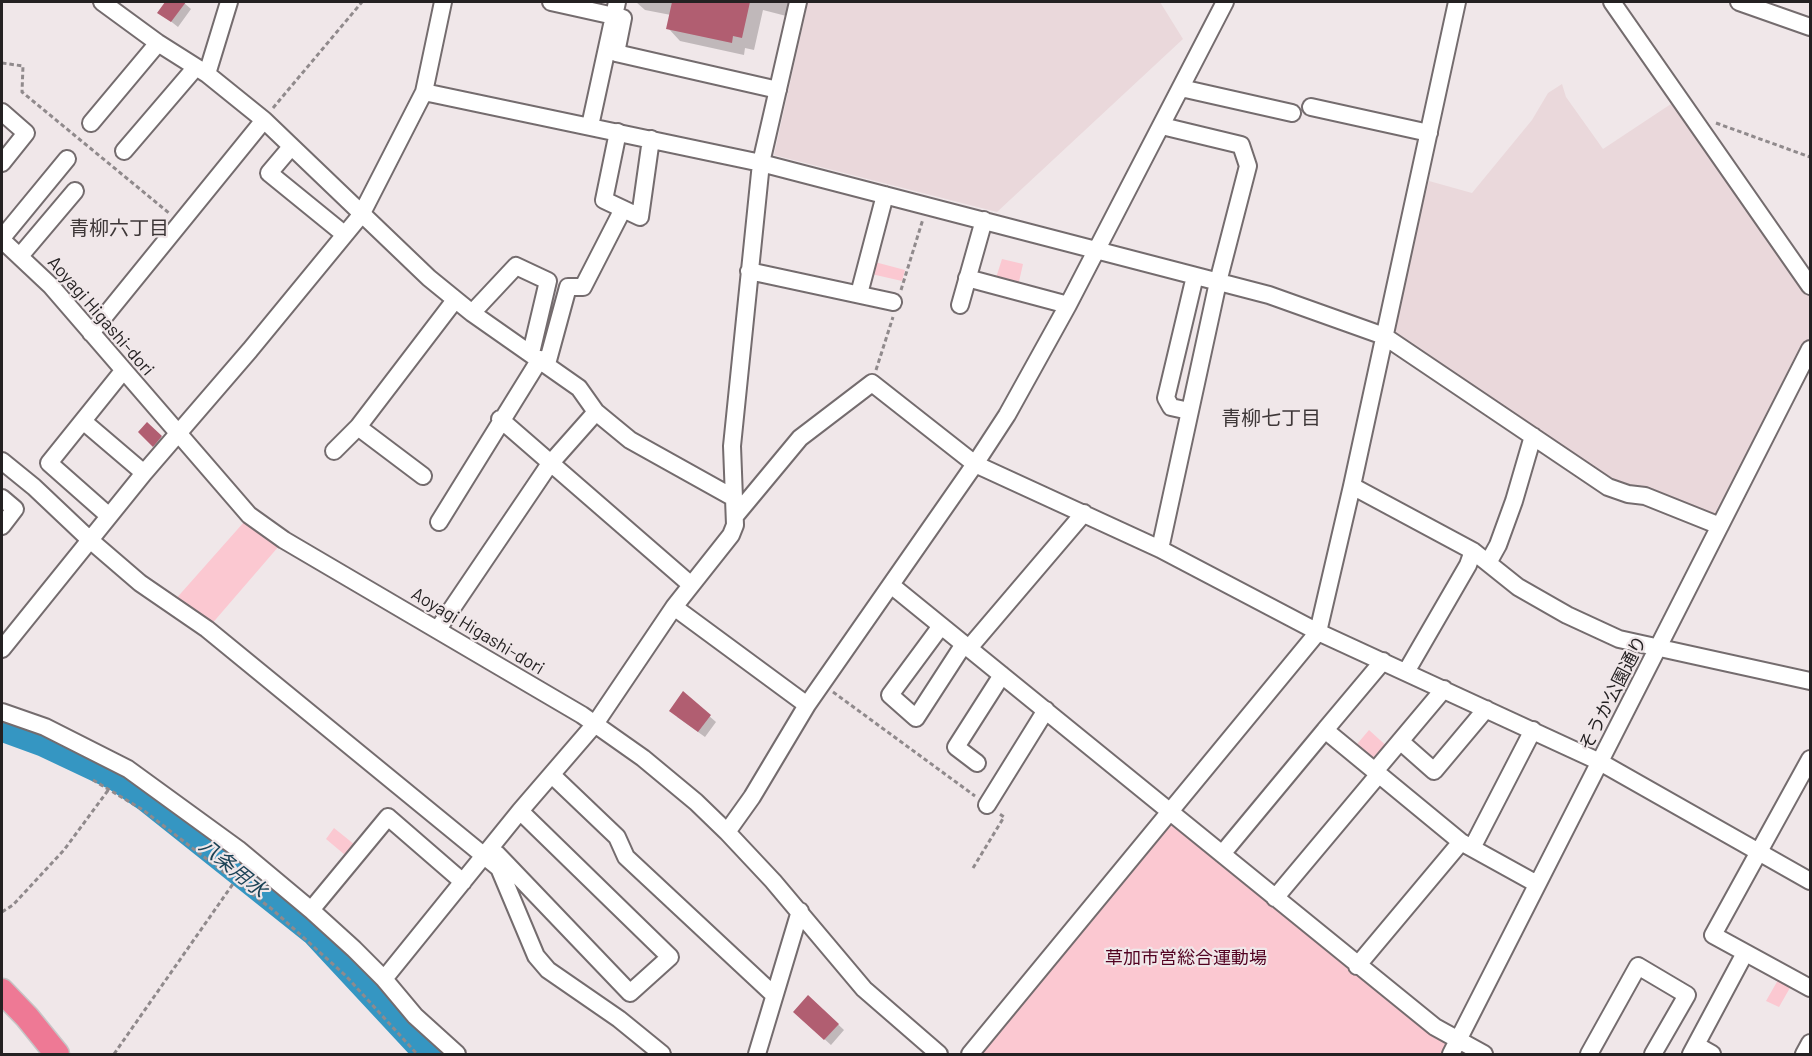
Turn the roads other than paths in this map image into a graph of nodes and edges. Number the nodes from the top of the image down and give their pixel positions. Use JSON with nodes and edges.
{"nodes":[{"id":1,"x":102,"y":2,"type":"edge"},
{"id":2,"x":229,"y":2,"type":"edge"},
{"id":3,"x":443,"y":2,"type":"edge"},
{"id":4,"x":551,"y":2,"type":"edge"},
{"id":5,"x":798,"y":2,"type":"edge"},
{"id":6,"x":1225,"y":2,"type":"edge"},
{"id":7,"x":1457,"y":2,"type":"edge"},
{"id":8,"x":1612,"y":2,"type":"edge"},
{"id":9,"x":1739,"y":2,"type":"edge"},
{"id":10,"x":615,"y":9,"type":"edge"},
{"id":11,"x":1810,"y":27,"type":"edge"},
{"id":12,"x":158,"y":44,"type":"junction"},
{"id":13,"x":202,"y":71,"type":"junction"},
{"id":14,"x":1181,"y":88,"type":"junction"},
{"id":15,"x":778,"y":90,"type":"junction"},
{"id":16,"x":424,"y":92,"type":"junction"},
{"id":17,"x":1311,"y":106,"type":"dead end"},
{"id":18,"x":2,"y":112,"type":"edge"},
{"id":19,"x":1292,"y":113,"type":"dead end"},
{"id":20,"x":264,"y":120,"type":"junction"},
{"id":21,"x":91,"y":123,"type":"dead end"},
{"id":22,"x":590,"y":126,"type":"junction"},
{"id":23,"x":1162,"y":126,"type":"junction"},
{"id":24,"x":618,"y":132,"type":"junction"},
{"id":25,"x":1430,"y":133,"type":"junction"},
{"id":26,"x":651,"y":140,"type":"junction"},
{"id":27,"x":291,"y":147,"type":"junction"},
{"id":28,"x":124,"y":151,"type":"dead end"},
{"id":29,"x":67,"y":159,"type":"dead end"},
{"id":30,"x":2,"y":163,"type":"edge"},
{"id":31,"x":761,"y":164,"type":"junction"},
{"id":32,"x":75,"y":191,"type":"dead end"},
{"id":33,"x":885,"y":195,"type":"junction"},
{"id":34,"x":622,"y":209,"type":"junction"},
{"id":35,"x":361,"y":215,"type":"junction"},
{"id":36,"x":984,"y":220,"type":"junction"},
{"id":37,"x":344,"y":234,"type":"junction"},
{"id":38,"x":2,"y":239,"type":"edge"},
{"id":39,"x":1097,"y":251,"type":"junction"},
{"id":40,"x":20,"y":256,"type":"junction"},
{"id":41,"x":749,"y":271,"type":"junction"},
{"id":42,"x":1195,"y":276,"type":"junction"},
{"id":43,"x":967,"y":278,"type":"junction"},
{"id":44,"x":1218,"y":282,"type":"junction"},
{"id":45,"x":1810,"y":286,"type":"edge"},
{"id":46,"x":859,"y":294,"type":"junction"},
{"id":47,"x":455,"y":300,"type":"junction"},
{"id":48,"x":893,"y":302,"type":"dead end"},
{"id":49,"x":960,"y":305,"type":"dead end"},
{"id":50,"x":1068,"y":305,"type":"junction"},
{"id":51,"x":472,"y":313,"type":"junction"},
{"id":52,"x":91,"y":333,"type":"junction"},
{"id":53,"x":1384,"y":336,"type":"junction"},
{"id":54,"x":1810,"y":349,"type":"edge"},
{"id":55,"x":539,"y":359,"type":"junction"},
{"id":56,"x":123,"y":371,"type":"junction"},
{"id":57,"x":1189,"y":411,"type":"junction"},
{"id":58,"x":596,"y":412,"type":"junction"},
{"id":59,"x":501,"y":420,"type":"junction"},
{"id":60,"x":83,"y":421,"type":"junction"},
{"id":61,"x":358,"y":427,"type":"junction"},
{"id":62,"x":178,"y":433,"type":"junction"},
{"id":63,"x":1533,"y":436,"type":"junction"},
{"id":64,"x":334,"y":451,"type":"dead end"},
{"id":65,"x":2,"y":461,"type":"edge"},
{"id":66,"x":551,"y":462,"type":"junction"},
{"id":67,"x":975,"y":464,"type":"junction"},
{"id":68,"x":144,"y":473,"type":"junction"},
{"id":69,"x":423,"y":476,"type":"dead end"},
{"id":70,"x":1352,"y":486,"type":"junction"},
{"id":71,"x":2,"y":498,"type":"edge"},
{"id":72,"x":735,"y":506,"type":"junction"},
{"id":73,"x":1084,"y":513,"type":"junction"},
{"id":74,"x":109,"y":516,"type":"junction"},
{"id":75,"x":440,"y":522,"type":"dead end"},
{"id":76,"x":2,"y":525,"type":"edge"},
{"id":77,"x":1720,"y":526,"type":"junction"},
{"id":78,"x":90,"y":540,"type":"junction"},
{"id":79,"x":1160,"y":549,"type":"junction"},
{"id":80,"x":1473,"y":551,"type":"junction"},
{"id":81,"x":1488,"y":563,"type":"junction"},
{"id":82,"x":690,"y":584,"type":"junction"},
{"id":83,"x":891,"y":585,"type":"junction"},
{"id":84,"x":674,"y":608,"type":"junction"},
{"id":85,"x":941,"y":626,"type":"junction"},
{"id":86,"x":438,"y":629,"type":"junction"},
{"id":87,"x":1318,"y":632,"type":"junction"},
{"id":88,"x":4,"y":639,"type":"edge"},
{"id":89,"x":967,"y":646,"type":"junction"},
{"id":90,"x":1658,"y":647,"type":"junction"},
{"id":91,"x":1383,"y":662,"type":"junction"},
{"id":92,"x":1406,"y":672,"type":"junction"},
{"id":93,"x":1002,"y":675,"type":"junction"},
{"id":94,"x":1810,"y":681,"type":"edge"},
{"id":95,"x":1444,"y":689,"type":"junction"},
{"id":96,"x":807,"y":705,"type":"junction"},
{"id":97,"x":1486,"y":709,"type":"junction"},
{"id":98,"x":1046,"y":710,"type":"junction"},
{"id":99,"x":2,"y":712,"type":"edge"},
{"id":100,"x":595,"y":724,"type":"junction"},
{"id":101,"x":1325,"y":730,"type":"junction"},
{"id":102,"x":1533,"y":730,"type":"junction"},
{"id":103,"x":1400,"y":741,"type":"junction"},
{"id":104,"x":1810,"y":759,"type":"edge"},
{"id":105,"x":1600,"y":762,"type":"junction"},
{"id":106,"x":977,"y":763,"type":"dead end"},
{"id":107,"x":1377,"y":772,"type":"junction"},
{"id":108,"x":552,"y":775,"type":"junction"},
{"id":109,"x":987,"y":805,"type":"road end"},
{"id":110,"x":520,"y":811,"type":"junction"},
{"id":111,"x":1171,"y":812,"type":"junction"},
{"id":112,"x":727,"y":831,"type":"junction"},
{"id":113,"x":1466,"y":845,"type":"junction"},
{"id":114,"x":487,"y":852,"type":"junction"},
{"id":115,"x":1759,"y":852,"type":"junction"},
{"id":116,"x":1222,"y":854,"type":"junction"},
{"id":117,"x":1810,"y":881,"type":"edge"},
{"id":118,"x":463,"y":882,"type":"junction"},
{"id":119,"x":1537,"y":884,"type":"junction"},
{"id":120,"x":1275,"y":898,"type":"junction"},
{"id":121,"x":311,"y":910,"type":"junction"},
{"id":122,"x":800,"y":911,"type":"junction"},
{"id":123,"x":1745,"y":953,"type":"junction"},
{"id":124,"x":1357,"y":966,"type":"junction"},
{"id":125,"x":384,"y":979,"type":"junction"},
{"id":126,"x":1810,"y":988,"type":"edge"},
{"id":127,"x":2,"y":991,"type":"edge"},
{"id":128,"x":774,"y":995,"type":"junction"},
{"id":129,"x":1810,"y":1043,"type":"edge"},
{"id":130,"x":1455,"y":1048,"type":"edge"},
{"id":131,"x":1693,"y":1050,"type":"edge"},
{"id":132,"x":57,"y":1054,"type":"edge"},
{"id":133,"x":457,"y":1054,"type":"edge"},
{"id":134,"x":662,"y":1054,"type":"edge"},
{"id":135,"x":757,"y":1054,"type":"edge"},
{"id":136,"x":939,"y":1054,"type":"edge"},
{"id":137,"x":970,"y":1054,"type":"edge"},
{"id":138,"x":1484,"y":1054,"type":"edge"},
{"id":139,"x":1589,"y":1054,"type":"edge"},
{"id":140,"x":1653,"y":1054,"type":"edge"},
{"id":141,"x":1712,"y":1054,"type":"edge"},
{"id":142,"x":1804,"y":1054,"type":"edge"}],
"edges":[{"from":1,"to":12,"type":"street"},
{"from":2,"to":13,"type":"street"},
{"from":3,"to":16,"type":"street"},
{"from":4,"to":10,"type":"street"},
{"from":5,"to":15,"type":"street"},
{"from":6,"to":14,"type":"street"},
{"from":7,"to":25,"type":"street"},
{"from":8,"to":45,"type":"street"},
{"from":9,"to":11,"type":"street"},
{"from":10,"to":15,"type":"street"},
{"from":10,"to":22,"type":"street"},
{"from":12,"to":13,"type":"street"},
{"from":12,"to":21,"type":"street"},
{"from":13,"to":20,"type":"street"},
{"from":13,"to":28,"type":"street"},
{"from":14,"to":19,"type":"street"},
{"from":14,"to":23,"type":"street"},
{"from":15,"to":31,"type":"street"},
{"from":16,"to":22,"type":"street"},
{"from":16,"to":35,"type":"street"},
{"from":17,"to":25,"type":"street"},
{"from":18,"to":30,"type":"street"},
{"from":20,"to":27,"type":"street"},
{"from":20,"to":52,"type":"street"},
{"from":22,"to":24,"type":"street"},
{"from":23,"to":39,"type":"street"},
{"from":23,"to":44,"type":"street"},
{"from":24,"to":26,"type":"street"},
{"from":24,"to":34,"type":"street"},
{"from":25,"to":53,"type":"street"},
{"from":26,"to":31,"type":"street"},
{"from":26,"to":34,"type":"street"},
{"from":27,"to":35,"type":"street"},
{"from":27,"to":37,"type":"street"},
{"from":29,"to":38,"type":"street"},
{"from":31,"to":33,"type":"street"},
{"from":31,"to":41,"type":"street"},
{"from":32,"to":40,"type":"street"},
{"from":33,"to":36,"type":"street"},
{"from":33,"to":46,"type":"street"},
{"from":34,"to":55,"type":"street"},
{"from":35,"to":37,"type":"street"},
{"from":35,"to":47,"type":"street"},
{"from":36,"to":39,"type":"street"},
{"from":36,"to":43,"type":"street"},
{"from":37,"to":62,"type":"street"},
{"from":38,"to":40,"type":"street","name":"Aoyagi Higashi-dori"},
{"from":39,"to":42,"type":"street"},
{"from":39,"to":50,"type":"street"},
{"from":40,"to":52,"type":"street","name":"Aoyagi Higashi-dori"},
{"from":41,"to":46,"type":"street"},
{"from":41,"to":72,"type":"street"},
{"from":42,"to":44,"type":"street"},
{"from":42,"to":57,"type":"street"},
{"from":43,"to":49,"type":"street"},
{"from":43,"to":50,"type":"street"},
{"from":44,"to":53,"type":"street"},
{"from":44,"to":57,"type":"street"},
{"from":46,"to":48,"type":"street"},
{"from":47,"to":51,"type":"street"},
{"from":47,"to":61,"type":"street"},
{"from":50,"to":67,"type":"street"},
{"from":51,"to":55,"type":"street"},
{"from":51,"to":55,"type":"street"},
{"from":52,"to":56,"type":"street","name":"Aoyagi Higashi-dori"},
{"from":53,"to":63,"type":"street"},
{"from":53,"to":70,"type":"street"},
{"from":54,"to":77,"type":"street","name":"そうか公園通り"},
{"from":55,"to":58,"type":"street"},
{"from":55,"to":59,"type":"street"},
{"from":56,"to":60,"type":"street"},
{"from":56,"to":62,"type":"street","name":"Aoyagi Higashi-dori"},
{"from":57,"to":79,"type":"street"},
{"from":58,"to":66,"type":"street"},
{"from":58,"to":72,"type":"street"},
{"from":59,"to":66,"type":"street"},
{"from":59,"to":75,"type":"street"},
{"from":60,"to":68,"type":"street"},
{"from":60,"to":74,"type":"street"},
{"from":61,"to":64,"type":"street"},
{"from":61,"to":69,"type":"street"},
{"from":62,"to":68,"type":"street"},
{"from":62,"to":86,"type":"street","name":"Aoyagi Higashi-dori"},
{"from":63,"to":77,"type":"street"},
{"from":63,"to":81,"type":"street"},
{"from":65,"to":78,"type":"street"},
{"from":66,"to":82,"type":"street"},
{"from":66,"to":86,"type":"street"},
{"from":67,"to":72,"type":"street"},
{"from":67,"to":73,"type":"street"},
{"from":67,"to":83,"type":"street"},
{"from":68,"to":74,"type":"street"},
{"from":70,"to":80,"type":"street"},
{"from":70,"to":87,"type":"street"},
{"from":71,"to":76,"type":"street"},
{"from":72,"to":82,"type":"street"},
{"from":73,"to":79,"type":"street"},
{"from":73,"to":89,"type":"street"},
{"from":74,"to":78,"type":"street"},
{"from":77,"to":90,"type":"street","name":"そうか公園通り"},
{"from":78,"to":88,"type":"street"},
{"from":78,"to":114,"type":"street"},
{"from":79,"to":87,"type":"street"},
{"from":80,"to":81,"type":"street"},
{"from":80,"to":92,"type":"street"},
{"from":81,"to":90,"type":"street"},
{"from":82,"to":84,"type":"street"},
{"from":83,"to":85,"type":"street"},
{"from":83,"to":96,"type":"street"},
{"from":84,"to":96,"type":"street"},
{"from":84,"to":100,"type":"street"},
{"from":85,"to":89,"type":"street"},
{"from":85,"to":89,"type":"street"},
{"from":86,"to":100,"type":"street","name":"Aoyagi Higashi-dori"},
{"from":87,"to":91,"type":"street"},
{"from":87,"to":111,"type":"street"},
{"from":89,"to":93,"type":"street"},
{"from":90,"to":94,"type":"street"},
{"from":90,"to":105,"type":"street","name":"そうか公園通り"},
{"from":91,"to":92,"type":"street"},
{"from":91,"to":101,"type":"street"},
{"from":92,"to":95,"type":"street"},
{"from":93,"to":98,"type":"street"},
{"from":93,"to":106,"type":"street"},
{"from":95,"to":97,"type":"street"},
{"from":95,"to":103,"type":"street"},
{"from":96,"to":112,"type":"street"},
{"from":97,"to":102,"type":"street"},
{"from":97,"to":103,"type":"street"},
{"from":98,"to":109,"type":"street"},
{"from":98,"to":111,"type":"street"},
{"from":99,"to":121,"type":"street"},
{"from":100,"to":108,"type":"street"},
{"from":100,"to":112,"type":"street","name":"Aoyagi Higashi-dori"},
{"from":101,"to":107,"type":"street"},
{"from":101,"to":116,"type":"street"},
{"from":102,"to":105,"type":"street"},
{"from":102,"to":113,"type":"street"},
{"from":103,"to":107,"type":"street"},
{"from":104,"to":115,"type":"street"},
{"from":105,"to":115,"type":"street"},
{"from":105,"to":119,"type":"street","name":"そうか公園通り"},
{"from":107,"to":113,"type":"street"},
{"from":107,"to":120,"type":"street"},
{"from":108,"to":110,"type":"street"},
{"from":108,"to":128,"type":"street"},
{"from":110,"to":114,"type":"street"},
{"from":110,"to":114,"type":"street"},
{"from":111,"to":116,"type":"street"},
{"from":111,"to":137,"type":"street"},
{"from":112,"to":122,"type":"street","name":"Aoyagi Higashi-dori"},
{"from":113,"to":119,"type":"street"},
{"from":113,"to":124,"type":"street"},
{"from":114,"to":118,"type":"street"},
{"from":114,"to":134,"type":"street"},
{"from":115,"to":117,"type":"street"},
{"from":115,"to":123,"type":"street"},
{"from":116,"to":120,"type":"street"},
{"from":118,"to":121,"type":"street"},
{"from":118,"to":125,"type":"street"},
{"from":119,"to":130,"type":"street","name":"そうか公園通り"},
{"from":120,"to":124,"type":"street"},
{"from":121,"to":125,"type":"street"},
{"from":122,"to":128,"type":"street"},
{"from":122,"to":136,"type":"street","name":"Aoyagi Higashi-dori"},
{"from":123,"to":126,"type":"street"},
{"from":123,"to":131,"type":"street"},
{"from":124,"to":130,"type":"street"},
{"from":125,"to":133,"type":"street"},
{"from":127,"to":132,"type":"highway"},
{"from":128,"to":135,"type":"street"},
{"from":129,"to":142,"type":"street"},
{"from":130,"to":138,"type":"street"},
{"from":131,"to":141,"type":"street"},
{"from":139,"to":140,"type":"street"}]}
